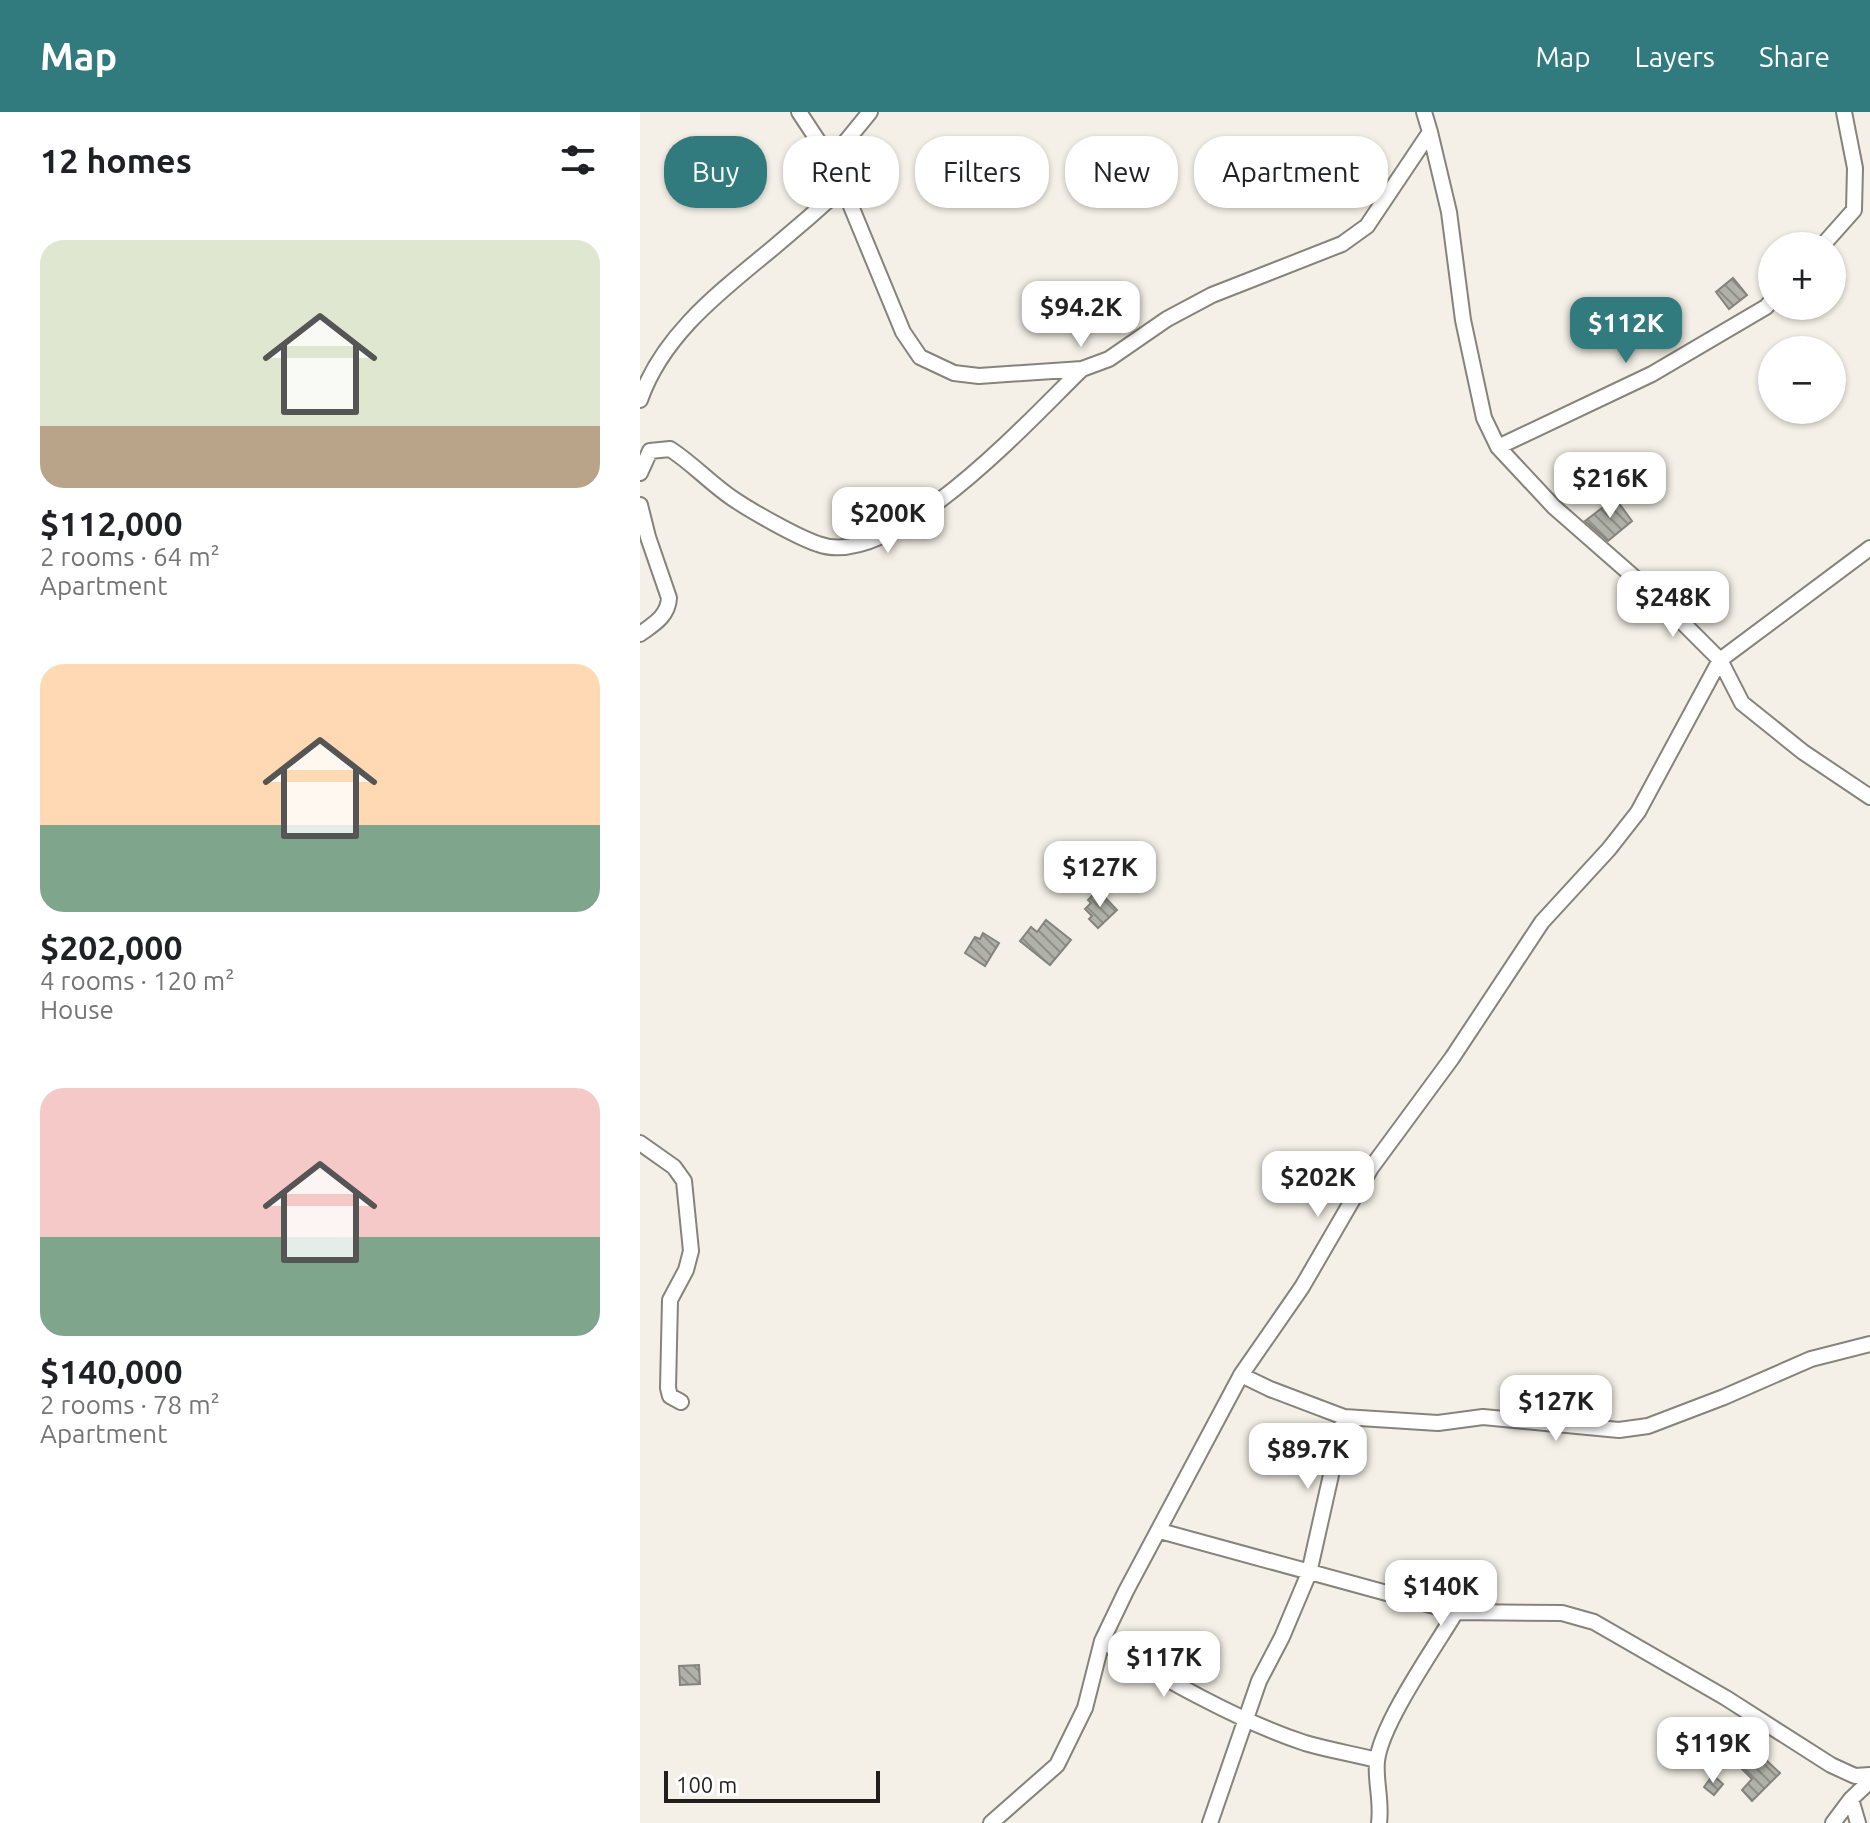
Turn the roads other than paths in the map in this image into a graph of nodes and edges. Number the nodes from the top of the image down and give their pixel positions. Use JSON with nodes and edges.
{"nodes":[{"id":1,"x":799,"y":112,"type":"edge"},
{"id":2,"x":870,"y":112,"type":"edge"},
{"id":3,"x":1424,"y":112,"type":"edge"},
{"id":4,"x":1844,"y":112,"type":"edge"},
{"id":5,"x":1430,"y":132,"type":"junction"},
{"id":6,"x":815,"y":136,"type":"edge"},
{"id":7,"x":850,"y":136,"type":"edge"},
{"id":8,"x":818,"y":208,"type":"edge"},
{"id":9,"x":852,"y":208,"type":"edge"},
{"id":10,"x":1834,"y":232,"type":"edge"},
{"id":11,"x":1758,"y":312,"type":"edge"},
{"id":12,"x":1082,"y":369,"type":"junction"},
{"id":13,"x":640,"y":400,"type":"edge"},
{"id":14,"x":1498,"y":447,"type":"junction"},
{"id":15,"x":645,"y":452,"type":"edge"},
{"id":16,"x":640,"y":473,"type":"edge"},
{"id":17,"x":640,"y":505,"type":"edge"},
{"id":18,"x":1870,"y":548,"type":"edge"},
{"id":19,"x":640,"y":634,"type":"edge"},
{"id":20,"x":1720,"y":660,"type":"junction"},
{"id":21,"x":1870,"y":797,"type":"edge"},
{"id":22,"x":640,"y":1143,"type":"edge"},
{"id":23,"x":1870,"y":1344,"type":"edge"},
{"id":24,"x":1241,"y":1375,"type":"junction"},
{"id":25,"x":681,"y":1402,"type":"dead end"},
{"id":26,"x":1344,"y":1417,"type":"junction"},
{"id":27,"x":1160,"y":1531,"type":"junction"},
{"id":28,"x":1309,"y":1573,"type":"junction"},
{"id":29,"x":1456,"y":1612,"type":"junction"},
{"id":30,"x":1102,"y":1641,"type":"junction"},
{"id":31,"x":1246,"y":1717,"type":"junction"},
{"id":32,"x":1377,"y":1760,"type":"junction"},
{"id":33,"x":1870,"y":1778,"type":"edge"},
{"id":34,"x":1851,"y":1799,"type":"junction"},
{"id":35,"x":991,"y":1823,"type":"edge"},
{"id":36,"x":1210,"y":1823,"type":"edge"},
{"id":37,"x":1379,"y":1823,"type":"edge"},
{"id":38,"x":1833,"y":1823,"type":"edge"},
{"id":39,"x":1858,"y":1823,"type":"edge"}],
"edges":[{"from":1,"to":6,"type":"street"},
{"from":2,"to":7,"type":"street"},
{"from":3,"to":5,"type":"street"},
{"from":4,"to":10,"type":"street"},
{"from":5,"to":12,"type":"street"},
{"from":5,"to":14,"type":"street"},
{"from":8,"to":13,"type":"street"},
{"from":9,"to":12,"type":"street"},
{"from":11,"to":14,"type":"street"},
{"from":12,"to":15,"type":"street"},
{"from":14,"to":20,"type":"street"},
{"from":15,"to":16,"type":"street"},
{"from":17,"to":19,"type":"street"},
{"from":18,"to":20,"type":"street"},
{"from":20,"to":21,"type":"street"},
{"from":20,"to":24,"type":"street"},
{"from":22,"to":25,"type":"street"},
{"from":23,"to":26,"type":"street"},
{"from":24,"to":26,"type":"street"},
{"from":24,"to":27,"type":"street"},
{"from":26,"to":28,"type":"street"},
{"from":27,"to":28,"type":"street"},
{"from":27,"to":30,"type":"street"},
{"from":28,"to":29,"type":"street"},
{"from":28,"to":31,"type":"street"},
{"from":29,"to":32,"type":"street"},
{"from":29,"to":33,"type":"street"},
{"from":30,"to":31,"type":"street"},
{"from":30,"to":35,"type":"street"},
{"from":31,"to":32,"type":"street"},
{"from":31,"to":36,"type":"street"},
{"from":32,"to":37,"type":"street"},
{"from":33,"to":34,"type":"street"},
{"from":34,"to":38,"type":"street"},
{"from":34,"to":39,"type":"street"}]}
